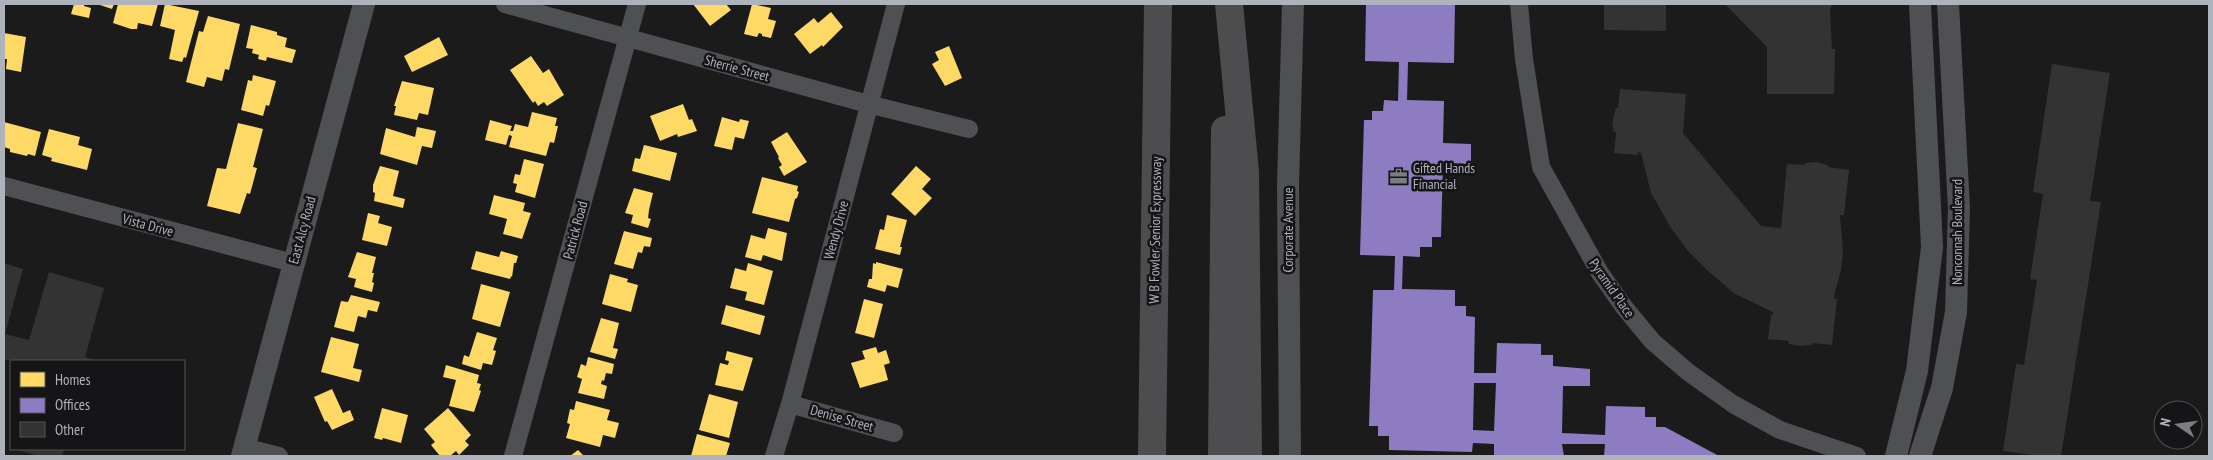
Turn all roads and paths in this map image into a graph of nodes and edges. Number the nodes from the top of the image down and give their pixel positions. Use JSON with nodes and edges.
{"nodes":[{"id":1,"x":361,"y":4,"type":"edge"},
{"id":2,"x":505,"y":4,"type":"edge"},
{"id":3,"x":637,"y":4,"type":"edge"},
{"id":4,"x":896,"y":4,"type":"edge"},
{"id":5,"x":1158,"y":4,"type":"edge"},
{"id":6,"x":1228,"y":4,"type":"edge"},
{"id":7,"x":1293,"y":4,"type":"edge"},
{"id":8,"x":1519,"y":4,"type":"edge"},
{"id":9,"x":1920,"y":4,"type":"edge"},
{"id":10,"x":1948,"y":4,"type":"edge"},
{"id":11,"x":628,"y":38,"type":"junction"},
{"id":12,"x":868,"y":104,"type":"junction"},
{"id":13,"x":969,"y":129,"type":"dead end"},
{"id":14,"x":4,"y":186,"type":"edge"},
{"id":15,"x":293,"y":263,"type":"junction"},
{"id":16,"x":790,"y":404,"type":"junction"},
{"id":17,"x":894,"y":433,"type":"dead end"},
{"id":18,"x":243,"y":452,"type":"edge"},
{"id":19,"x":279,"y":456,"type":"edge"},
{"id":20,"x":513,"y":456,"type":"edge"},
{"id":21,"x":774,"y":456,"type":"edge"},
{"id":22,"x":1152,"y":456,"type":"edge"},
{"id":23,"x":1222,"y":456,"type":"edge"},
{"id":24,"x":1248,"y":456,"type":"edge"},
{"id":25,"x":1290,"y":456,"type":"edge"},
{"id":26,"x":1857,"y":456,"type":"edge"},
{"id":27,"x":1896,"y":456,"type":"edge"},
{"id":28,"x":1920,"y":456,"type":"edge"}],
"edges":[{"from":1,"to":15,"type":"street","name":"East Alcy Road"},
{"from":2,"to":11,"type":"street","name":"Sherrie Street"},
{"from":3,"to":11,"type":"street","name":"Patrick Road"},
{"from":4,"to":12,"type":"street","name":"Wendy Drive"},
{"from":5,"to":22,"type":"highway","name":"W B Fowler Senior Expressway"},
{"from":6,"to":23,"type":"highway"},
{"from":6,"to":24,"type":"highway"},
{"from":7,"to":25,"type":"street","name":"Corporate Avenue"},
{"from":8,"to":26,"type":"street","name":"Pyramid Place"},
{"from":9,"to":27,"type":"street","name":"Nonconnah Boulevard"},
{"from":10,"to":28,"type":"street","name":"Nonconnah Boulevard"},
{"from":11,"to":12,"type":"street","name":"Sherrie Street"},
{"from":11,"to":20,"type":"street","name":"Patrick Road"},
{"from":12,"to":13,"type":"street","name":"Sherrie Street"},
{"from":12,"to":16,"type":"street","name":"Wendy Drive"},
{"from":14,"to":15,"type":"street","name":"Vista Drive"},
{"from":15,"to":18,"type":"street","name":"East Alcy Road"},
{"from":16,"to":17,"type":"street","name":"Denise Street"},
{"from":16,"to":21,"type":"street","name":"Wendy Drive"},
{"from":18,"to":19,"type":"street"}]}
